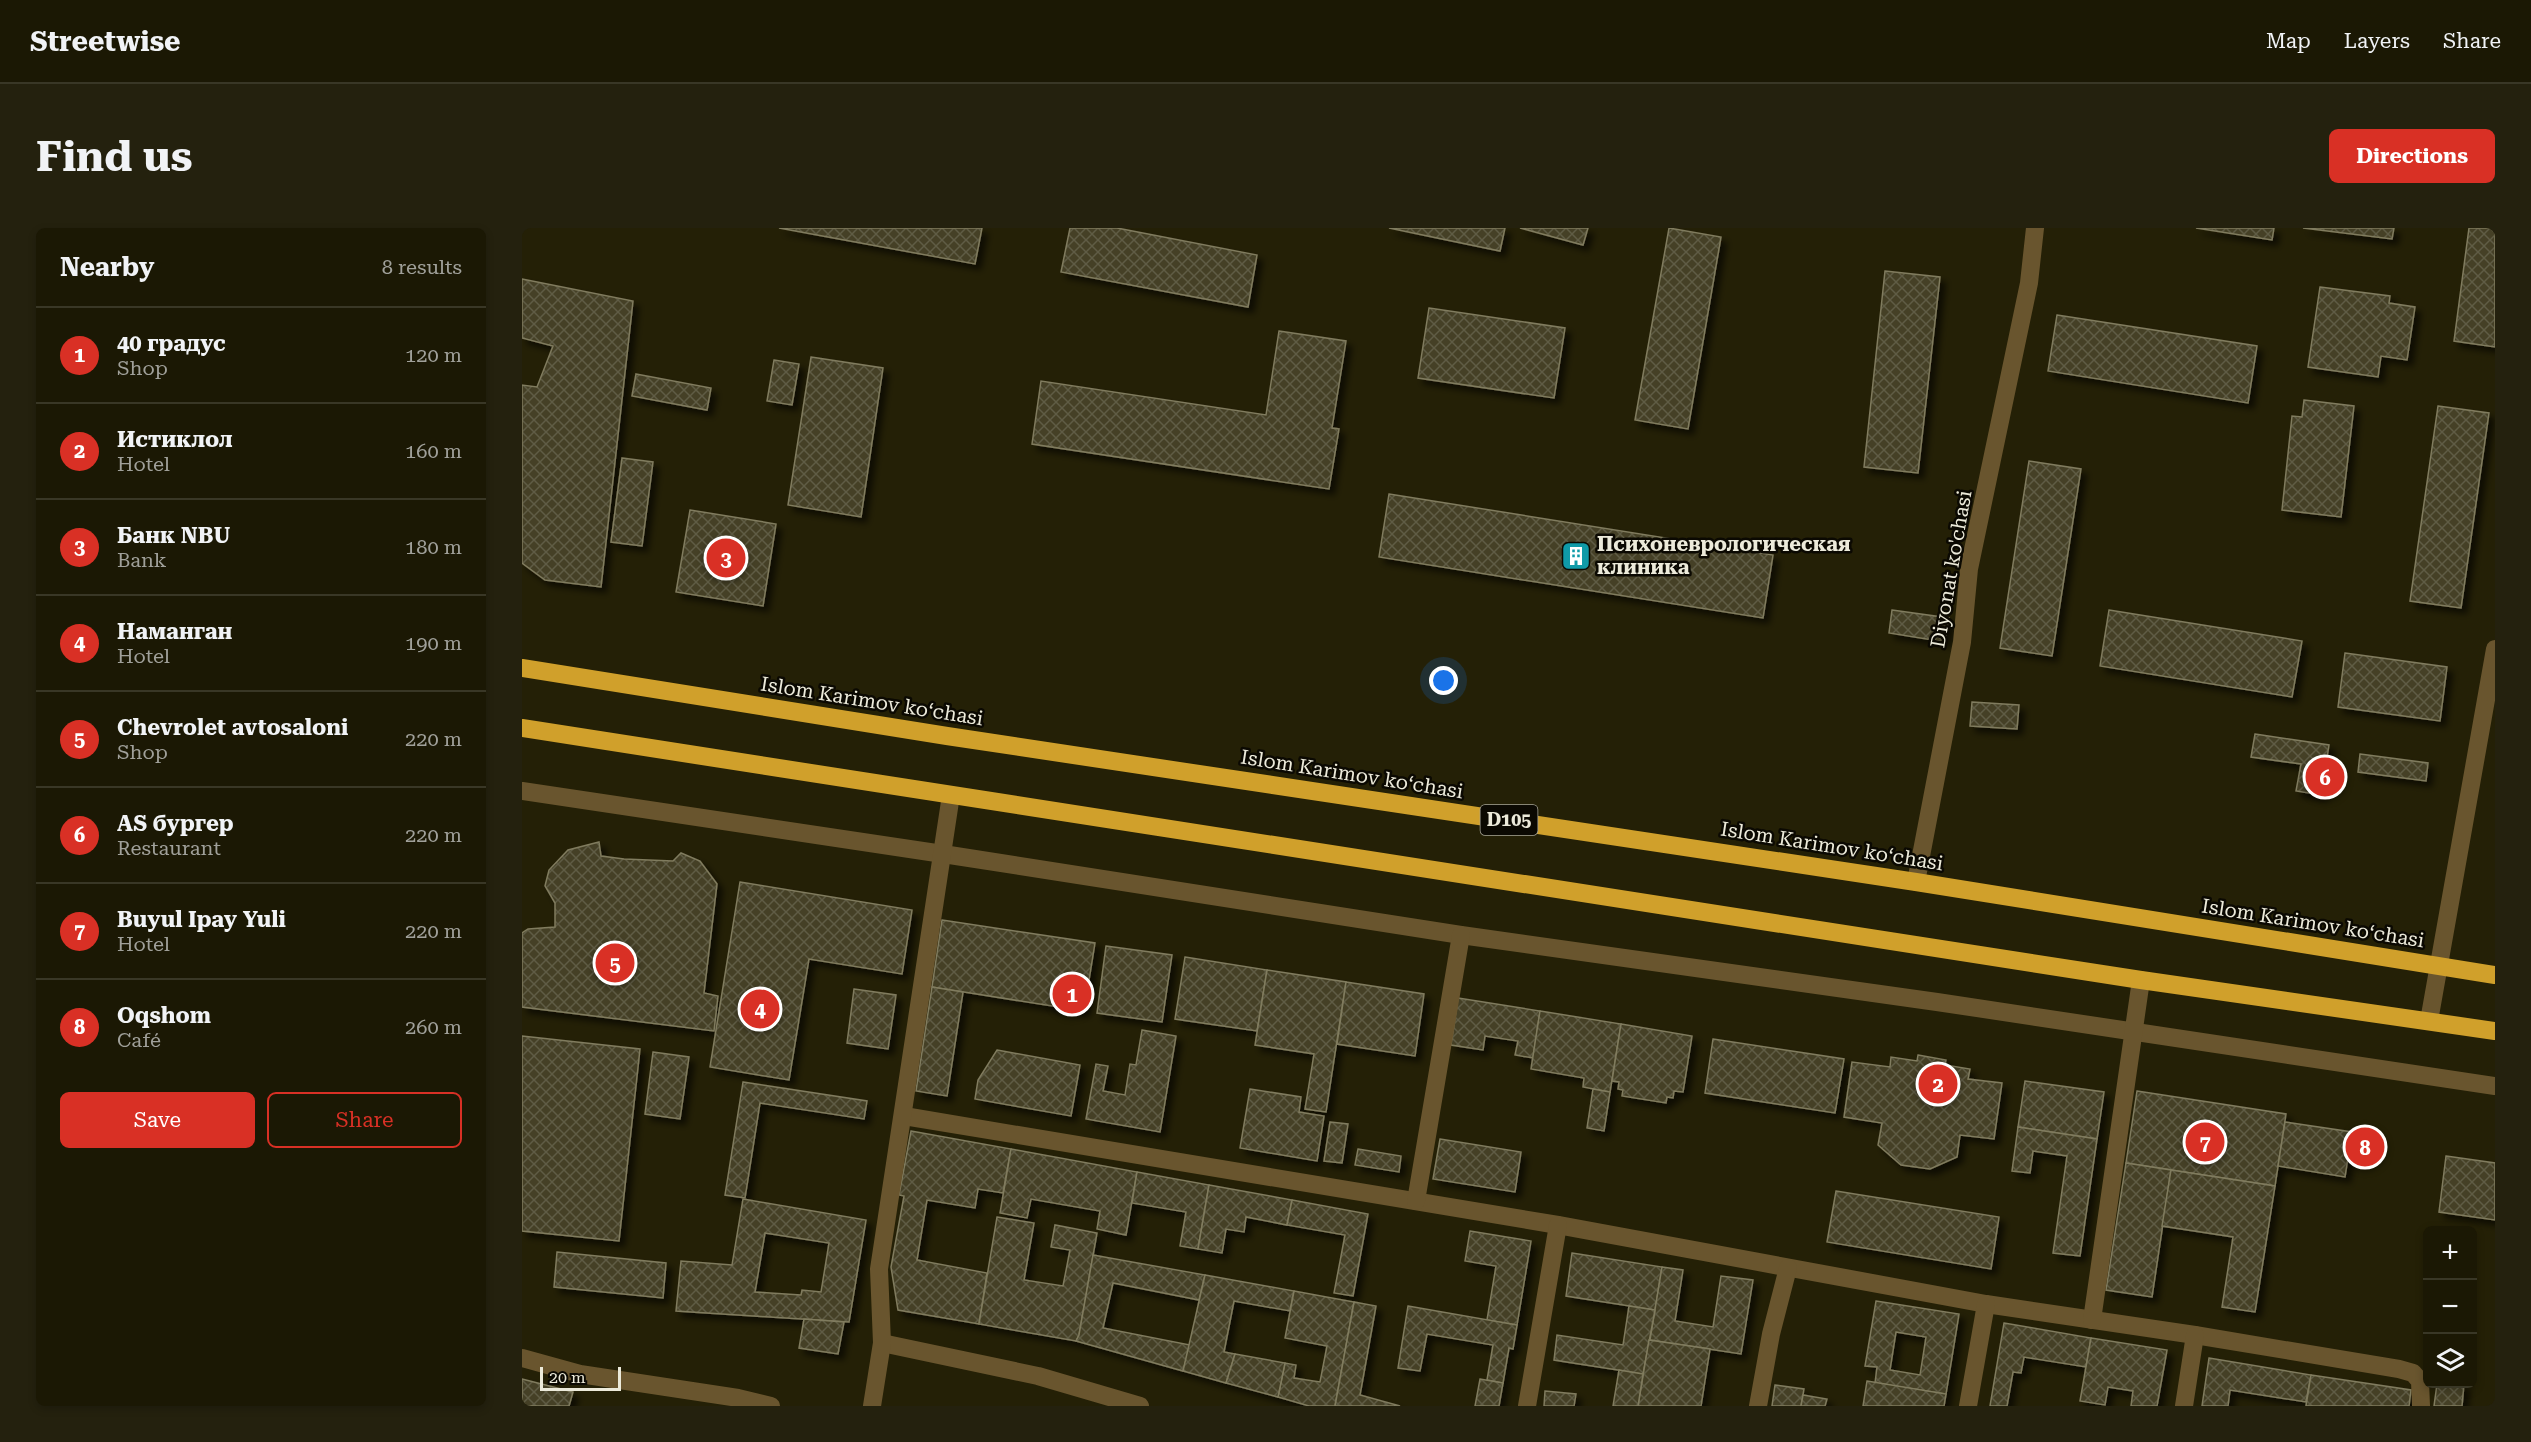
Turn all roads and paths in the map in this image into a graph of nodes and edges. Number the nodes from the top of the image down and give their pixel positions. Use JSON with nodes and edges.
{"nodes":[{"id":1,"x":2035,"y":228,"type":"edge"},
{"id":2,"x":2495,"y":650,"type":"edge"},
{"id":3,"x":522,"y":668,"type":"edge"},
{"id":4,"x":522,"y":728,"type":"edge"},
{"id":5,"x":522,"y":791,"type":"edge"},
{"id":6,"x":951,"y":795,"type":"junction"},
{"id":7,"x":943,"y":854,"type":"junction"},
{"id":8,"x":1916,"y":882,"type":"junction"},
{"id":9,"x":1461,"y":935,"type":"junction"},
{"id":10,"x":2439,"y":966,"type":"junction"},
{"id":11,"x":2495,"y":975,"type":"edge"},
{"id":12,"x":2141,"y":980,"type":"junction"},
{"id":13,"x":2429,"y":1021,"type":"junction"},
{"id":14,"x":2495,"y":1030,"type":"edge"},
{"id":15,"x":2133,"y":1033,"type":"junction"},
{"id":16,"x":2495,"y":1086,"type":"edge"},
{"id":17,"x":904,"y":1116,"type":"junction"},
{"id":18,"x":1416,"y":1201,"type":"junction"},
{"id":19,"x":1558,"y":1225,"type":"junction"},
{"id":20,"x":1788,"y":1268,"type":"junction"},
{"id":21,"x":1986,"y":1304,"type":"junction"},
{"id":22,"x":2092,"y":1320,"type":"junction"},
{"id":23,"x":2195,"y":1335,"type":"junction"},
{"id":24,"x":882,"y":1343,"type":"junction"},
{"id":25,"x":522,"y":1358,"type":"edge"},
{"id":26,"x":771,"y":1406,"type":"edge"},
{"id":27,"x":872,"y":1406,"type":"edge"},
{"id":28,"x":1140,"y":1406,"type":"edge"},
{"id":29,"x":1527,"y":1406,"type":"edge"},
{"id":30,"x":1758,"y":1406,"type":"edge"},
{"id":31,"x":1968,"y":1406,"type":"edge"},
{"id":32,"x":2184,"y":1406,"type":"edge"},
{"id":33,"x":2421,"y":1406,"type":"edge"}],
"edges":[{"from":1,"to":8,"type":"street","name":"Diyonat ko'chasi"},
{"from":2,"to":10,"type":"street"},
{"from":3,"to":8,"type":"highway","name":"Islom Karimov koʻchasi","number":"D105"},
{"from":4,"to":6,"type":"highway"},
{"from":5,"to":7,"type":"street"},
{"from":6,"to":7,"type":"street"},
{"from":6,"to":12,"type":"highway"},
{"from":7,"to":9,"type":"street"},
{"from":7,"to":17,"type":"street"},
{"from":8,"to":10,"type":"highway","name":"Islom Karimov koʻchasi","number":"D105"},
{"from":9,"to":15,"type":"street"},
{"from":9,"to":18,"type":"street"},
{"from":10,"to":11,"type":"highway","name":"Islom Karimov koʻchasi","number":"D105"},
{"from":10,"to":13,"type":"street"},
{"from":12,"to":13,"type":"highway"},
{"from":12,"to":15,"type":"street"},
{"from":13,"to":14,"type":"highway"},
{"from":15,"to":16,"type":"street"},
{"from":15,"to":22,"type":"street"},
{"from":17,"to":18,"type":"street"},
{"from":17,"to":24,"type":"street"},
{"from":18,"to":19,"type":"street"},
{"from":19,"to":20,"type":"street"},
{"from":19,"to":29,"type":"street"},
{"from":20,"to":21,"type":"street"},
{"from":20,"to":30,"type":"street"},
{"from":21,"to":22,"type":"street"},
{"from":21,"to":31,"type":"street"},
{"from":22,"to":23,"type":"street"},
{"from":23,"to":32,"type":"street"},
{"from":23,"to":33,"type":"street"},
{"from":24,"to":27,"type":"street"},
{"from":24,"to":28,"type":"street"},
{"from":25,"to":26,"type":"street"}]}
